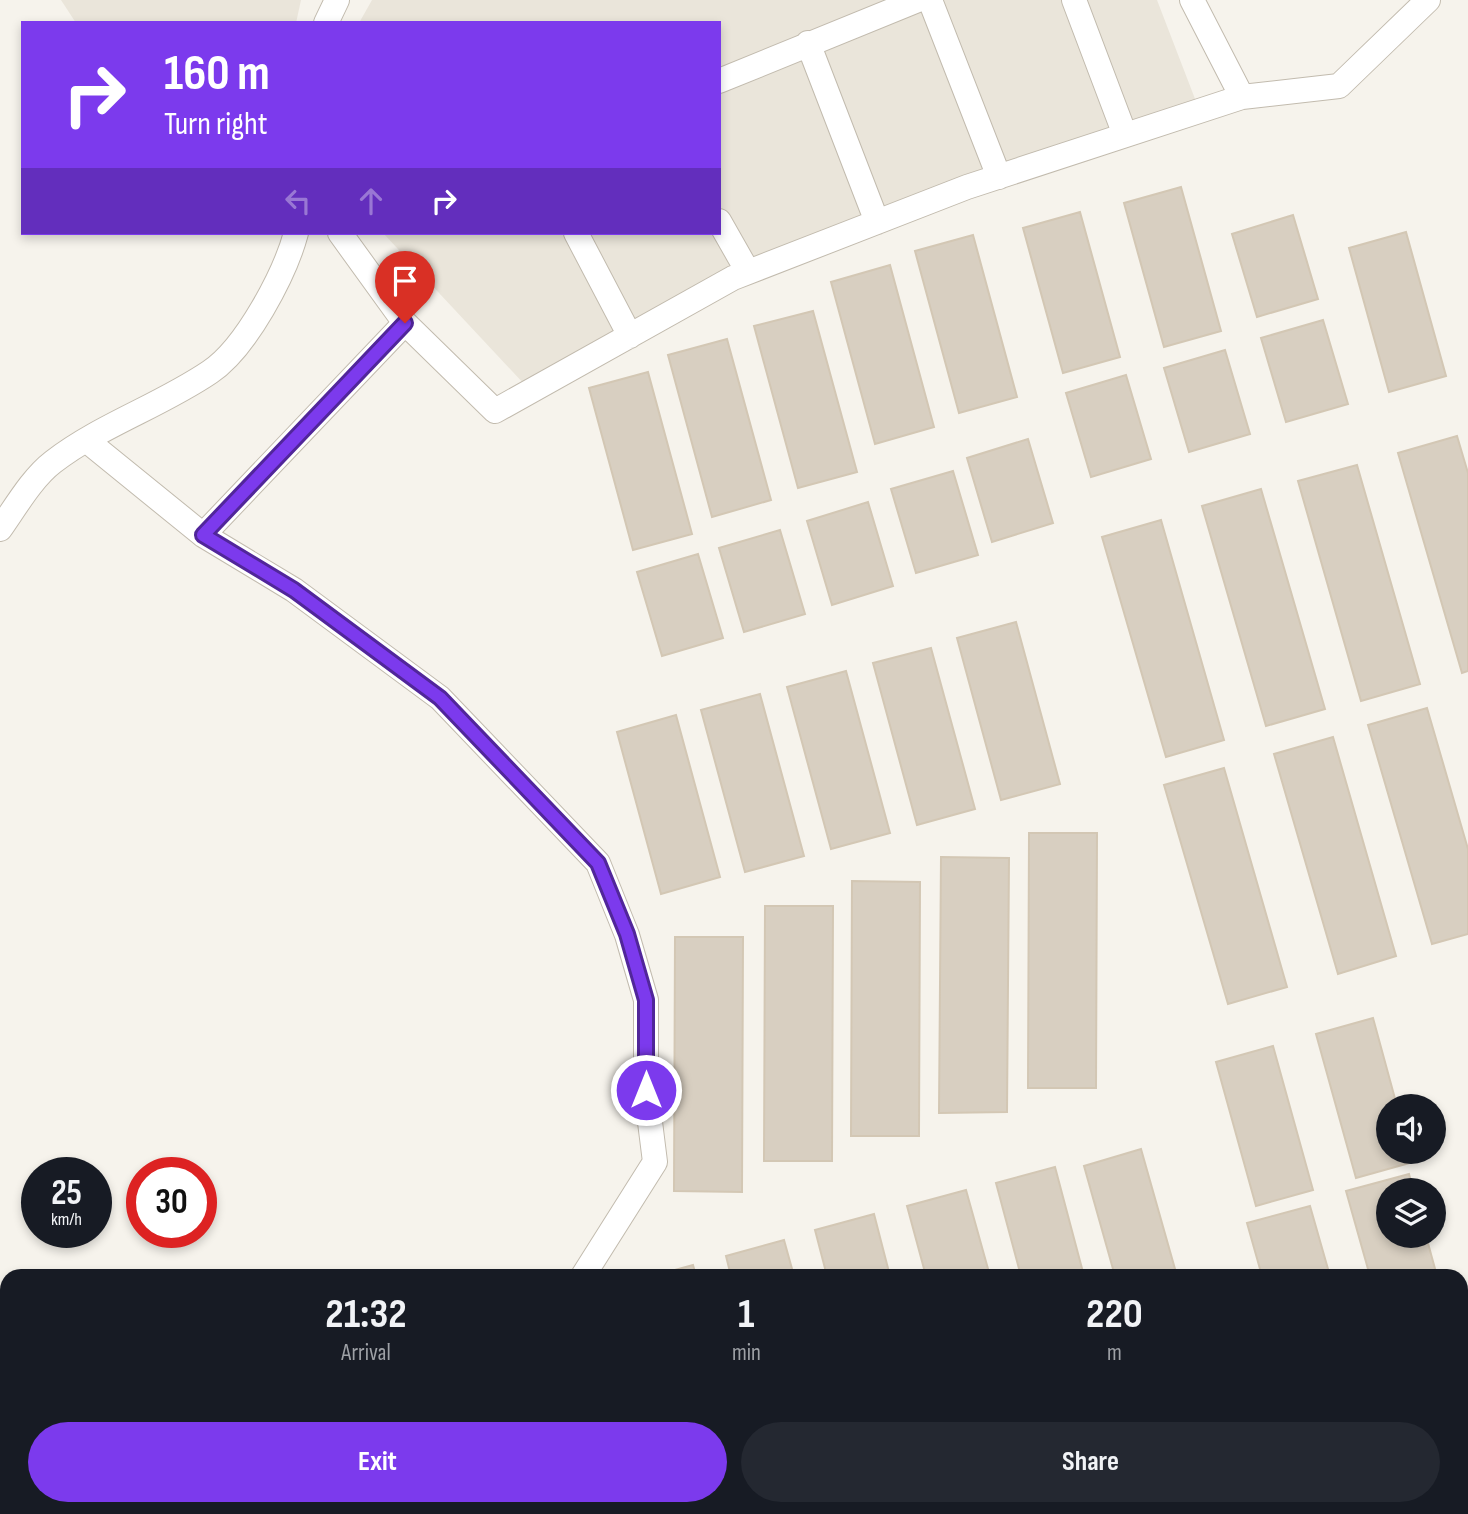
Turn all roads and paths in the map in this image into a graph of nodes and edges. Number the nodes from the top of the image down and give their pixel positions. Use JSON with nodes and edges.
{"nodes":[{"id":1,"x":337,"y":0,"type":"edge"},
{"id":2,"x":918,"y":0,"type":"edge"},
{"id":3,"x":930,"y":0,"type":"edge"},
{"id":4,"x":1074,"y":0,"type":"edge"},
{"id":5,"x":1192,"y":0,"type":"edge"},
{"id":6,"x":1428,"y":0,"type":"edge"},
{"id":7,"x":327,"y":21,"type":"edge"},
{"id":8,"x":808,"y":43,"type":"junction"},
{"id":9,"x":721,"y":80,"type":"edge"},
{"id":10,"x":1242,"y":97,"type":"junction"},
{"id":11,"x":1125,"y":135,"type":"junction"},
{"id":12,"x":999,"y":177,"type":"junction"},
{"id":13,"x":877,"y":222,"type":"junction"},
{"id":14,"x":721,"y":225,"type":"edge"},
{"id":15,"x":296,"y":235,"type":"edge"},
{"id":16,"x":341,"y":235,"type":"edge"},
{"id":17,"x":577,"y":235,"type":"edge"},
{"id":18,"x":748,"y":272,"type":"junction"},
{"id":19,"x":405,"y":323,"type":"junction"},
{"id":20,"x":630,"y":336,"type":"junction"},
{"id":21,"x":86,"y":440,"type":"junction"},
{"id":22,"x":0,"y":529,"type":"edge"},
{"id":23,"x":203,"y":535,"type":"junction"},
{"id":24,"x":587,"y":1269,"type":"edge"}],
"edges":[{"from":1,"to":7,"type":"street"},
{"from":2,"to":8,"type":"street"},
{"from":3,"to":12,"type":"street"},
{"from":4,"to":11,"type":"street"},
{"from":5,"to":10,"type":"street"},
{"from":6,"to":10,"type":"street"},
{"from":8,"to":9,"type":"street"},
{"from":8,"to":13,"type":"street"},
{"from":10,"to":11,"type":"street"},
{"from":11,"to":12,"type":"street"},
{"from":12,"to":13,"type":"street"},
{"from":13,"to":18,"type":"street"},
{"from":14,"to":18,"type":"street"},
{"from":15,"to":21,"type":"street"},
{"from":16,"to":19,"type":"street"},
{"from":17,"to":20,"type":"street"},
{"from":18,"to":20,"type":"street"},
{"from":19,"to":20,"type":"street"},
{"from":19,"to":23,"type":"street"},
{"from":21,"to":22,"type":"street"},
{"from":21,"to":23,"type":"street"},
{"from":23,"to":24,"type":"street"}]}
